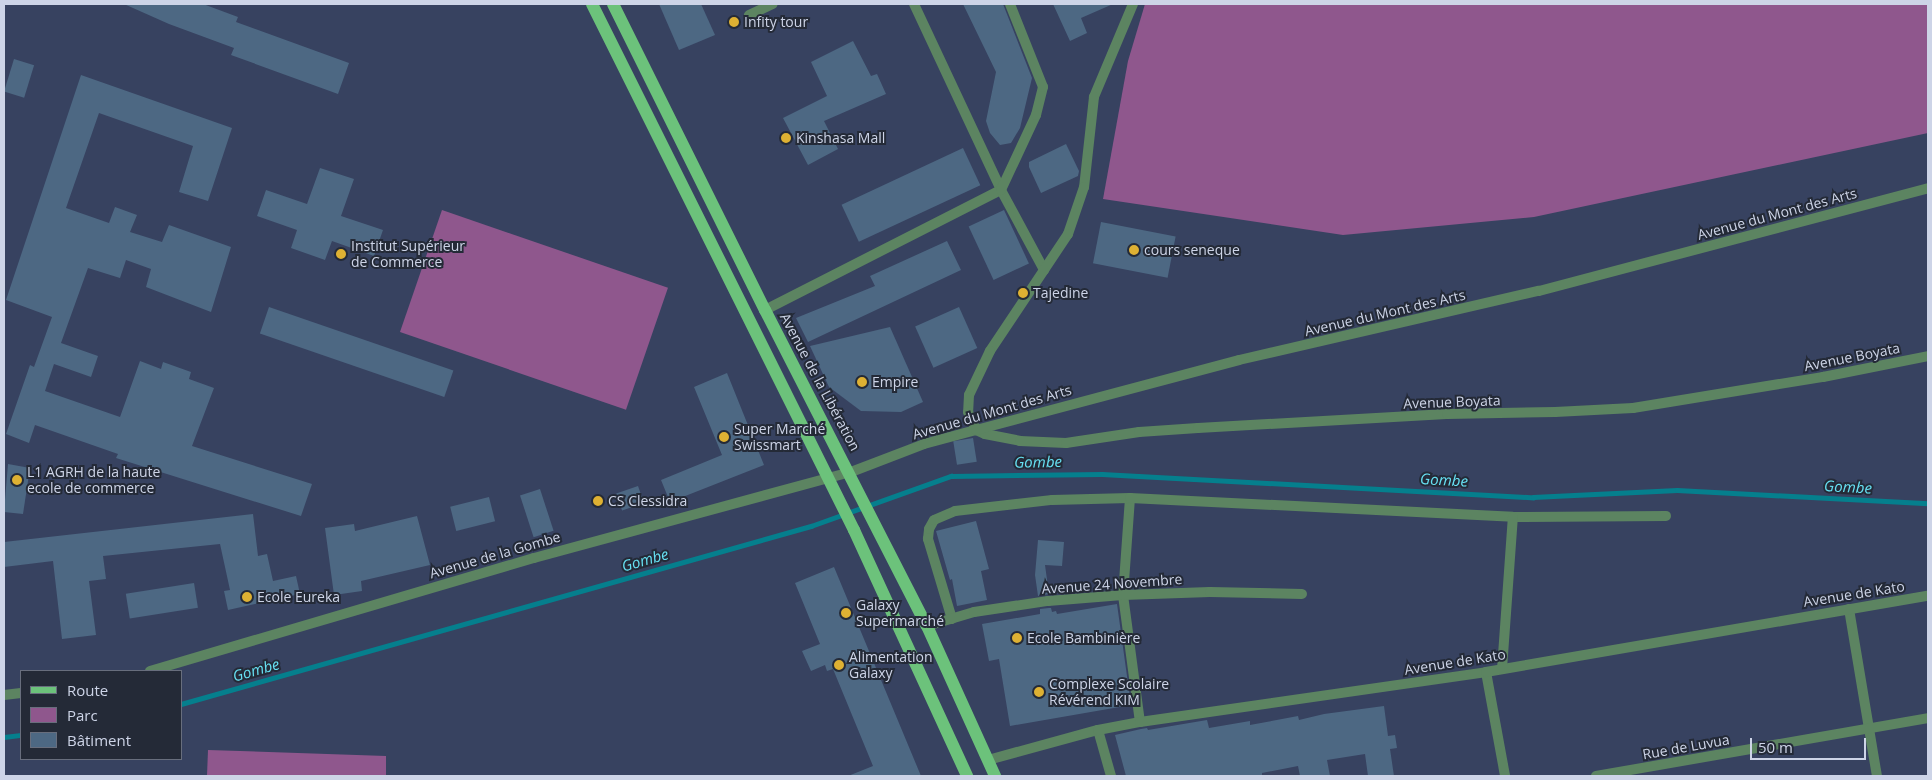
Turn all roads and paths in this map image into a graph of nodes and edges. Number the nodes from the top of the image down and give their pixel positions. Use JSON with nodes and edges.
{"nodes":[{"id":1,"x":592,"y":4,"type":"edge"},
{"id":2,"x":613,"y":4,"type":"edge"},
{"id":3,"x":772,"y":4,"type":"edge"},
{"id":4,"x":914,"y":4,"type":"edge"},
{"id":5,"x":1010,"y":4,"type":"edge"},
{"id":6,"x":1132,"y":4,"type":"edge"},
{"id":7,"x":749,"y":15,"type":"dead end"},
{"id":8,"x":1928,"y":188,"type":"edge"},
{"id":9,"x":1000,"y":190,"type":"junction"},
{"id":10,"x":1044,"y":270,"type":"junction"},
{"id":11,"x":765,"y":310,"type":"junction"},
{"id":12,"x":1928,"y":356,"type":"edge"},
{"id":13,"x":976,"y":430,"type":"junction"},
{"id":14,"x":850,"y":472,"type":"junction"},
{"id":15,"x":828,"y":478,"type":"junction"},
{"id":16,"x":1130,"y":498,"type":"junction"},
{"id":17,"x":1666,"y":516,"type":"dead end"},
{"id":18,"x":1514,"y":517,"type":"junction"},
{"id":19,"x":1302,"y":594,"type":"dead end"},
{"id":20,"x":1123,"y":595,"type":"junction"},
{"id":21,"x":1928,"y":596,"type":"edge"},
{"id":22,"x":1849,"y":608,"type":"junction"},
{"id":23,"x":952,"y":619,"type":"junction"},
{"id":24,"x":927,"y":626,"type":"junction"},
{"id":25,"x":1502,"y":669,"type":"junction"},
{"id":26,"x":153,"y":670,"type":"edge"},
{"id":27,"x":1486,"y":672,"type":"junction"},
{"id":28,"x":20,"y":693,"type":"edge"},
{"id":29,"x":4,"y":695,"type":"edge"},
{"id":30,"x":1928,"y":718,"type":"edge"},
{"id":31,"x":1140,"y":722,"type":"junction"},
{"id":32,"x":1868,"y":729,"type":"junction"},
{"id":33,"x":1098,"y":730,"type":"junction"},
{"id":34,"x":988,"y":760,"type":"junction"},
{"id":35,"x":967,"y":776,"type":"edge"},
{"id":36,"x":995,"y":776,"type":"edge"},
{"id":37,"x":1111,"y":776,"type":"edge"},
{"id":38,"x":1505,"y":776,"type":"edge"},
{"id":39,"x":1596,"y":776,"type":"edge"},
{"id":40,"x":1877,"y":776,"type":"edge"}],
"edges":[{"from":1,"to":15,"type":"main road"},
{"from":2,"to":11,"type":"main road","name":"Avenue de la Libération"},
{"from":3,"to":7,"type":"street"},
{"from":4,"to":9,"type":"street"},
{"from":5,"to":9,"type":"street"},
{"from":6,"to":10,"type":"street"},
{"from":8,"to":13,"type":"street","name":"Avenue du Mont des Arts"},
{"from":9,"to":10,"type":"street"},
{"from":9,"to":11,"type":"street"},
{"from":10,"to":13,"type":"street"},
{"from":11,"to":14,"type":"main road","name":"Avenue de la Libération"},
{"from":12,"to":13,"type":"street","name":"Avenue Boyata"},
{"from":13,"to":14,"type":"street","name":"Avenue du Mont des Arts"},
{"from":14,"to":15,"type":"street","name":"Avenue de la Gombe"},
{"from":14,"to":24,"type":"main road","name":"Avenue de la Libération"},
{"from":15,"to":26,"type":"street","name":"Avenue de la Gombe"},
{"from":15,"to":35,"type":"main road"},
{"from":16,"to":18,"type":"street"},
{"from":16,"to":20,"type":"street"},
{"from":16,"to":23,"type":"street"},
{"from":17,"to":18,"type":"street"},
{"from":18,"to":25,"type":"street"},
{"from":19,"to":20,"type":"street","name":"Avenue 24 Novembre"},
{"from":20,"to":23,"type":"street","name":"Avenue 24 Novembre"},
{"from":20,"to":31,"type":"street"},
{"from":21,"to":22,"type":"street","name":"Avenue de Kato"},
{"from":22,"to":25,"type":"street","name":"Avenue de Kato"},
{"from":22,"to":32,"type":"street"},
{"from":23,"to":24,"type":"street","name":"Avenue 24 Novembre"},
{"from":24,"to":34,"type":"main road","name":"Avenue de la Libération"},
{"from":25,"to":27,"type":"street","name":"Avenue de Kato"},
{"from":27,"to":31,"type":"street","name":"Avenue de Kato"},
{"from":27,"to":38,"type":"street"},
{"from":28,"to":29,"type":"street"},
{"from":30,"to":32,"type":"street","name":"Rue de Luvua"},
{"from":31,"to":33,"type":"street","name":"Avenue de Kato"},
{"from":32,"to":39,"type":"street","name":"Rue de Luvua"},
{"from":32,"to":40,"type":"street"},
{"from":33,"to":34,"type":"street","name":"Avenue de Kato"},
{"from":33,"to":37,"type":"street"},
{"from":34,"to":36,"type":"main road","name":"Avenue de la Libération"}]}
